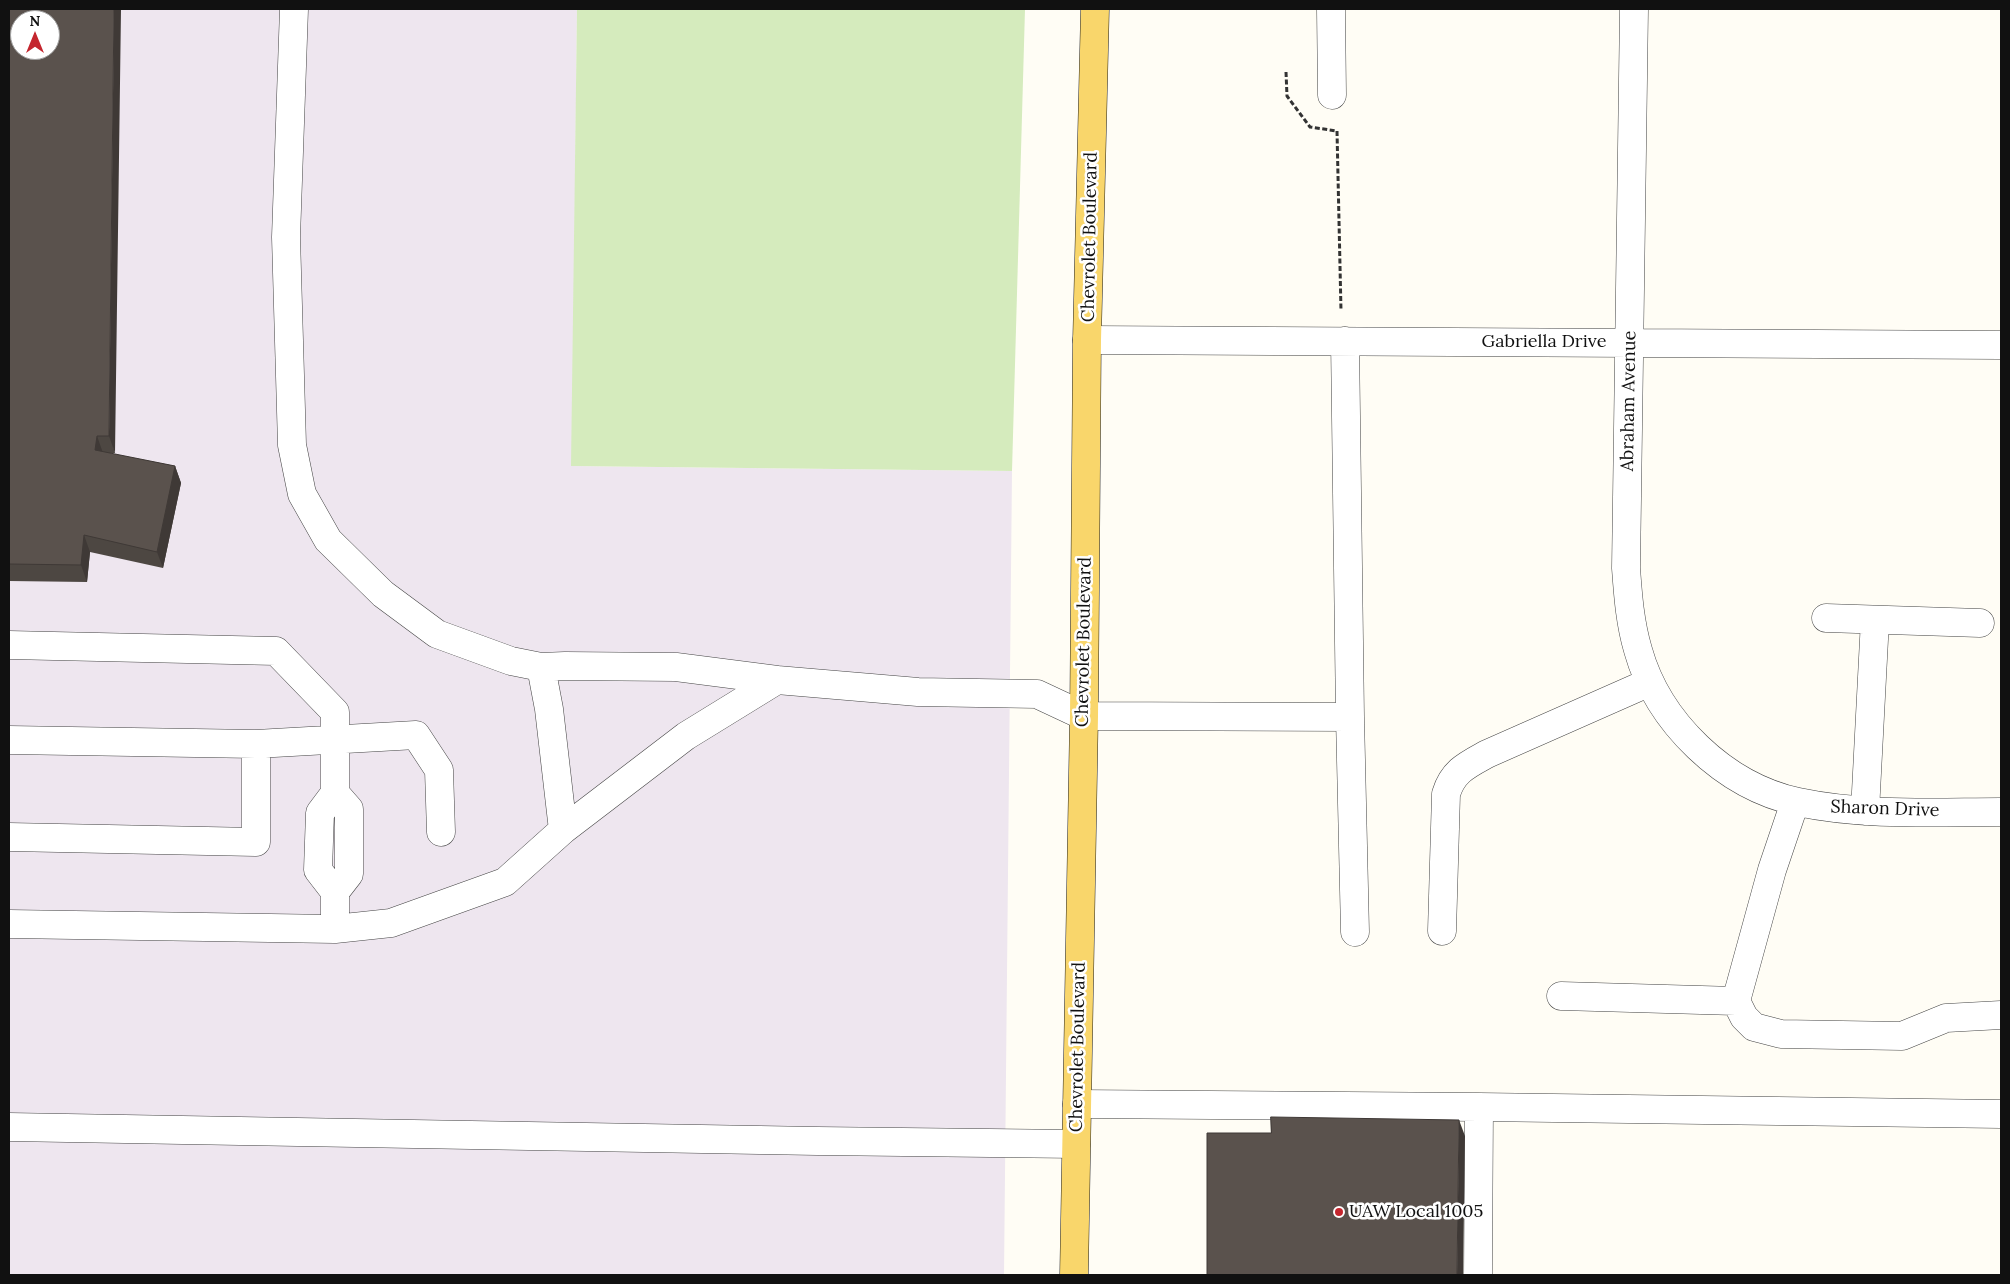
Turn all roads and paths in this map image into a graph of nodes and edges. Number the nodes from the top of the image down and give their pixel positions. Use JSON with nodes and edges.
{"nodes":[{"id":1,"x":294,"y":9,"type":"edge"},
{"id":2,"x":1095,"y":9,"type":"edge"},
{"id":3,"x":1331,"y":9,"type":"edge"},
{"id":4,"x":1634,"y":9,"type":"edge"},
{"id":5,"x":1286,"y":72,"type":"dead end"},
{"id":6,"x":1332,"y":95,"type":"dead end"},
{"id":7,"x":1341,"y":311,"type":"dead end"},
{"id":8,"x":1087,"y":340,"type":"junction"},
{"id":9,"x":1345,"y":341,"type":"junction"},
{"id":10,"x":1630,"y":342,"type":"junction"},
{"id":11,"x":2001,"y":345,"type":"edge"},
{"id":12,"x":1826,"y":618,"type":"dead end"},
{"id":13,"x":1875,"y":620,"type":"junction"},
{"id":14,"x":1980,"y":623,"type":"dead end"},
{"id":15,"x":9,"y":645,"type":"edge"},
{"id":16,"x":541,"y":667,"type":"junction"},
{"id":17,"x":777,"y":680,"type":"junction"},
{"id":18,"x":1650,"y":682,"type":"junction"},
{"id":19,"x":1084,"y":716,"type":"junction"},
{"id":20,"x":1350,"y":718,"type":"junction"},
{"id":21,"x":335,"y":739,"type":"junction"},
{"id":22,"x":9,"y":740,"type":"edge"},
{"id":23,"x":256,"y":744,"type":"junction"},
{"id":24,"x":1719,"y":765,"type":"joint"},
{"id":25,"x":1795,"y":802,"type":"junction"},
{"id":26,"x":1865,"y":812,"type":"junction"},
{"id":27,"x":2001,"y":812,"type":"edge"},
{"id":28,"x":563,"y":830,"type":"junction"},
{"id":29,"x":441,"y":832,"type":"dead end"},
{"id":30,"x":9,"y":837,"type":"edge"},
{"id":31,"x":9,"y":924,"type":"edge"},
{"id":32,"x":335,"y":929,"type":"junction"},
{"id":33,"x":1442,"y":931,"type":"dead end"},
{"id":34,"x":1354,"y":932,"type":"dead end"},
{"id":35,"x":1561,"y":996,"type":"dead end"},
{"id":36,"x":1736,"y":1001,"type":"junction"},
{"id":37,"x":2001,"y":1015,"type":"edge"},
{"id":38,"x":1077,"y":1104,"type":"junction"},
{"id":39,"x":1479,"y":1107,"type":"junction"},
{"id":40,"x":2001,"y":1114,"type":"edge"},
{"id":41,"x":9,"y":1126,"type":"edge"},
{"id":42,"x":1076,"y":1144,"type":"junction"},
{"id":43,"x":1074,"y":1275,"type":"edge"},
{"id":44,"x":1478,"y":1275,"type":"edge"}],
"edges":[{"from":1,"to":16,"type":"street"},
{"from":2,"to":8,"type":"main road","name":"Chevrolet Boulevard"},
{"from":3,"to":6,"type":"street"},
{"from":4,"to":10,"type":"street","name":"Abraham Avenue"},
{"from":5,"to":7,"type":"path"},
{"from":8,"to":9,"type":"street","name":"Gabriella Drive"},
{"from":8,"to":19,"type":"main road","name":"Chevrolet Boulevard"},
{"from":9,"to":10,"type":"street","name":"Gabriella Drive"},
{"from":9,"to":20,"type":"street"},
{"from":10,"to":11,"type":"street","name":"Gabriella Drive"},
{"from":10,"to":18,"type":"street","name":"Abraham Avenue"},
{"from":12,"to":13,"type":"street"},
{"from":13,"to":14,"type":"street"},
{"from":13,"to":26,"type":"street"},
{"from":15,"to":21,"type":"street"},
{"from":16,"to":17,"type":"street"},
{"from":16,"to":28,"type":"street"},
{"from":17,"to":19,"type":"street"},
{"from":17,"to":28,"type":"street"},
{"from":18,"to":24,"type":"street","name":"Abraham Avenue"},
{"from":18,"to":33,"type":"street"},
{"from":19,"to":20,"type":"street"},
{"from":19,"to":38,"type":"main road","name":"Chevrolet Boulevard"},
{"from":20,"to":34,"type":"street"},
{"from":21,"to":23,"type":"street"},
{"from":21,"to":29,"type":"street"},
{"from":21,"to":32,"type":"street"},
{"from":22,"to":23,"type":"street"},
{"from":23,"to":30,"type":"street"},
{"from":24,"to":25,"type":"street","name":"Sharon Drive"},
{"from":25,"to":26,"type":"street","name":"Sharon Drive"},
{"from":25,"to":36,"type":"street"},
{"from":26,"to":27,"type":"street","name":"Sharon Drive"},
{"from":28,"to":32,"type":"street"},
{"from":31,"to":32,"type":"street"},
{"from":35,"to":36,"type":"street"},
{"from":36,"to":37,"type":"street"},
{"from":38,"to":39,"type":"street"},
{"from":38,"to":42,"type":"main road","name":"Chevrolet Boulevard"},
{"from":39,"to":40,"type":"street"},
{"from":39,"to":44,"type":"street"},
{"from":41,"to":42,"type":"street"},
{"from":42,"to":43,"type":"main road","name":"Chevrolet Boulevard"}]}
